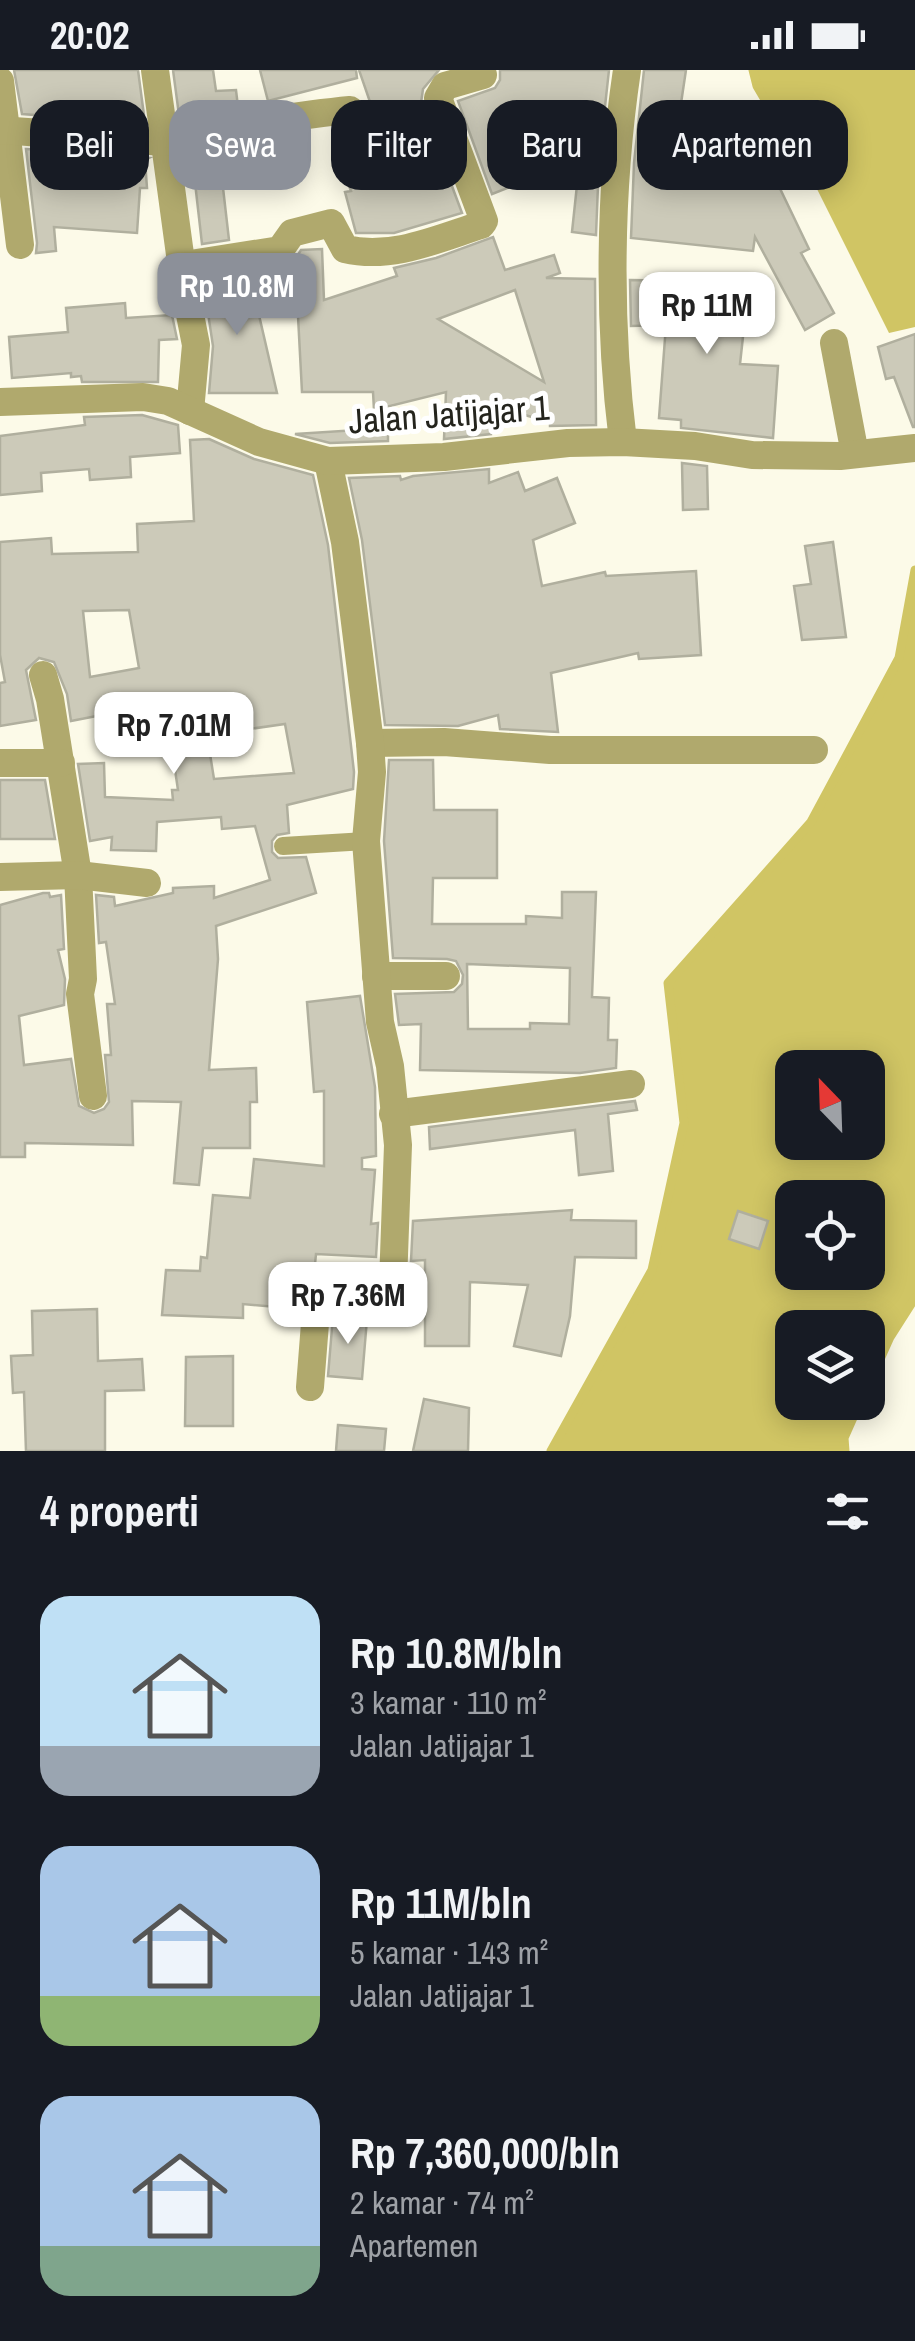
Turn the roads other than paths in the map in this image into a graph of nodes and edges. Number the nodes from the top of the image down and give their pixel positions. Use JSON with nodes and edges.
{"nodes":[{"id":1,"x":155,"y":70,"type":"edge"},
{"id":2,"x":627,"y":70,"type":"edge"},
{"id":3,"x":483,"y":75,"type":"dead end"},
{"id":4,"x":0,"y":80,"type":"edge"},
{"id":5,"x":331,"y":112,"type":"edge"},
{"id":6,"x":2,"y":130,"type":"edge"},
{"id":7,"x":163,"y":138,"type":"junction"},
{"id":8,"x":20,"y":245,"type":"dead end"},
{"id":9,"x":184,"y":265,"type":"junction"},
{"id":10,"x":834,"y":343,"type":"dead end"},
{"id":11,"x":0,"y":402,"type":"edge"},
{"id":12,"x":190,"y":411,"type":"junction"},
{"id":13,"x":623,"y":442,"type":"junction"},
{"id":14,"x":915,"y":448,"type":"edge"},
{"id":15,"x":855,"y":454,"type":"junction"},
{"id":16,"x":328,"y":461,"type":"junction"},
{"id":17,"x":43,"y":675,"type":"dead end"},
{"id":18,"x":370,"y":744,"type":"junction"},
{"id":19,"x":814,"y":750,"type":"dead end"},
{"id":20,"x":0,"y":763,"type":"edge"},
{"id":21,"x":61,"y":763,"type":"junction"},
{"id":22,"x":366,"y":841,"type":"junction"},
{"id":23,"x":283,"y":846,"type":"dead end"},
{"id":24,"x":78,"y":874,"type":"junction"},
{"id":25,"x":0,"y":877,"type":"edge"},
{"id":26,"x":147,"y":884,"type":"dead end"},
{"id":27,"x":376,"y":976,"type":"junction"},
{"id":28,"x":446,"y":976,"type":"dead end"},
{"id":29,"x":632,"y":1084,"type":"dead end"},
{"id":30,"x":92,"y":1096,"type":"dead end"},
{"id":31,"x":392,"y":1114,"type":"junction"},
{"id":32,"x":310,"y":1387,"type":"dead end"}],
"edges":[{"from":1,"to":7,"type":"street"},
{"from":2,"to":13,"type":"street"},
{"from":3,"to":9,"type":"street"},
{"from":4,"to":6,"type":"street"},
{"from":5,"to":7,"type":"street"},
{"from":6,"to":7,"type":"street"},
{"from":6,"to":8,"type":"street"},
{"from":7,"to":9,"type":"street"},
{"from":9,"to":12,"type":"street"},
{"from":10,"to":15,"type":"street"},
{"from":11,"to":12,"type":"street","name":"Jalan Jatijajar 1"},
{"from":12,"to":16,"type":"street","name":"Jalan Jatijajar 1"},
{"from":13,"to":15,"type":"street","name":"Jalan Jatijajar 1"},
{"from":13,"to":16,"type":"street","name":"Jalan Jatijajar 1"},
{"from":14,"to":15,"type":"street","name":"Jalan Jatijajar 1"},
{"from":16,"to":18,"type":"street"},
{"from":17,"to":21,"type":"street"},
{"from":18,"to":19,"type":"street"},
{"from":18,"to":22,"type":"street"},
{"from":20,"to":21,"type":"street"},
{"from":21,"to":24,"type":"street"},
{"from":22,"to":23,"type":"lane"},
{"from":22,"to":27,"type":"street"},
{"from":24,"to":25,"type":"street"},
{"from":24,"to":26,"type":"street"},
{"from":24,"to":30,"type":"street"},
{"from":27,"to":28,"type":"street"},
{"from":27,"to":31,"type":"street"},
{"from":29,"to":31,"type":"street"},
{"from":31,"to":32,"type":"street"}]}
